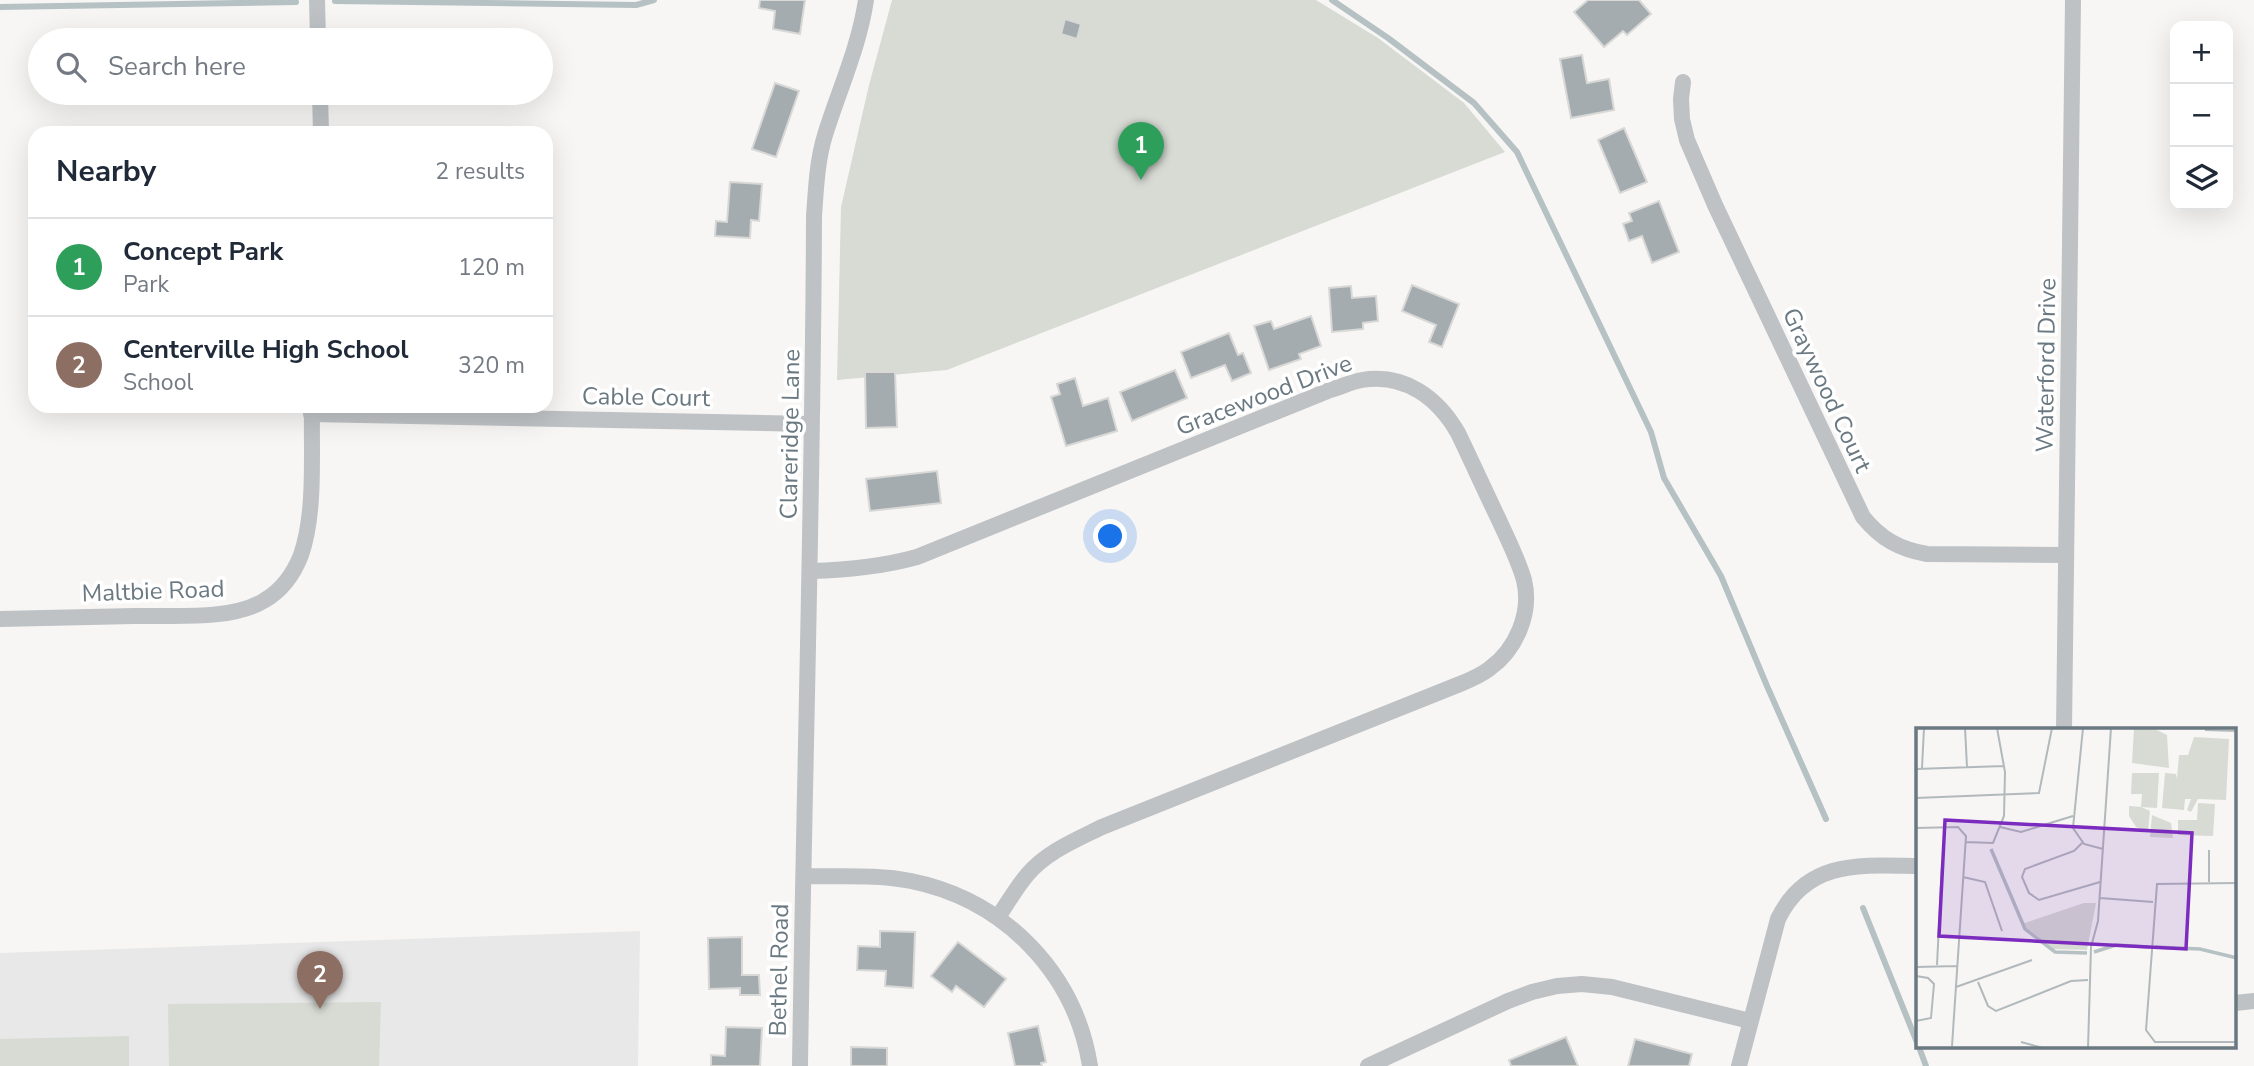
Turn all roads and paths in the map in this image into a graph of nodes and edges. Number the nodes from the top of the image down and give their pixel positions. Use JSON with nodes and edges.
{"nodes":[{"id":1,"x":317,"y":0,"type":"edge"},
{"id":2,"x":866,"y":0,"type":"edge"},
{"id":3,"x":2073,"y":0,"type":"edge"},
{"id":4,"x":318,"y":28,"type":"edge"},
{"id":5,"x":1683,"y":82,"type":"dead end"},
{"id":6,"x":320,"y":105,"type":"edge"},
{"id":7,"x":321,"y":126,"type":"edge"},
{"id":8,"x":312,"y":413,"type":"edge"},
{"id":9,"x":419,"y":413,"type":"edge"},
{"id":10,"x":811,"y":424,"type":"junction"},
{"id":11,"x":2066,"y":555,"type":"junction"},
{"id":12,"x":811,"y":571,"type":"junction"},
{"id":13,"x":0,"y":618,"type":"edge"},
{"id":14,"x":2064,"y":728,"type":"edge"},
{"id":15,"x":1916,"y":866,"type":"edge"},
{"id":16,"x":804,"y":876,"type":"junction"},
{"id":17,"x":998,"y":918,"type":"junction"},
{"id":18,"x":2254,"y":1001,"type":"edge"},
{"id":19,"x":2236,"y":1003,"type":"edge"},
{"id":20,"x":1750,"y":1021,"type":"junction"},
{"id":21,"x":800,"y":1066,"type":"edge"},
{"id":22,"x":1090,"y":1066,"type":"edge"},
{"id":23,"x":1368,"y":1066,"type":"edge"},
{"id":24,"x":1739,"y":1066,"type":"edge"}],
"edges":[{"from":1,"to":4,"type":"street"},
{"from":2,"to":10,"type":"street","name":"Clareridge Lane"},
{"from":3,"to":11,"type":"street","name":"Waterford Drive"},
{"from":5,"to":11,"type":"street","name":"Graywood Court"},
{"from":6,"to":7,"type":"street"},
{"from":8,"to":13,"type":"street","name":"Maltbie Road"},
{"from":9,"to":10,"type":"street","name":"Cable Court"},
{"from":10,"to":12,"type":"street","name":"Clareridge Lane"},
{"from":11,"to":14,"type":"street","name":"Waterford Drive"},
{"from":12,"to":16,"type":"street","name":"Clareridge Lane"},
{"from":12,"to":17,"type":"street","name":"Gracewood Drive"},
{"from":15,"to":20,"type":"street"},
{"from":16,"to":17,"type":"street"},
{"from":16,"to":21,"type":"street","name":"Bethel Road"},
{"from":17,"to":22,"type":"street"},
{"from":18,"to":19,"type":"street"},
{"from":20,"to":23,"type":"street"},
{"from":20,"to":24,"type":"street"}]}
